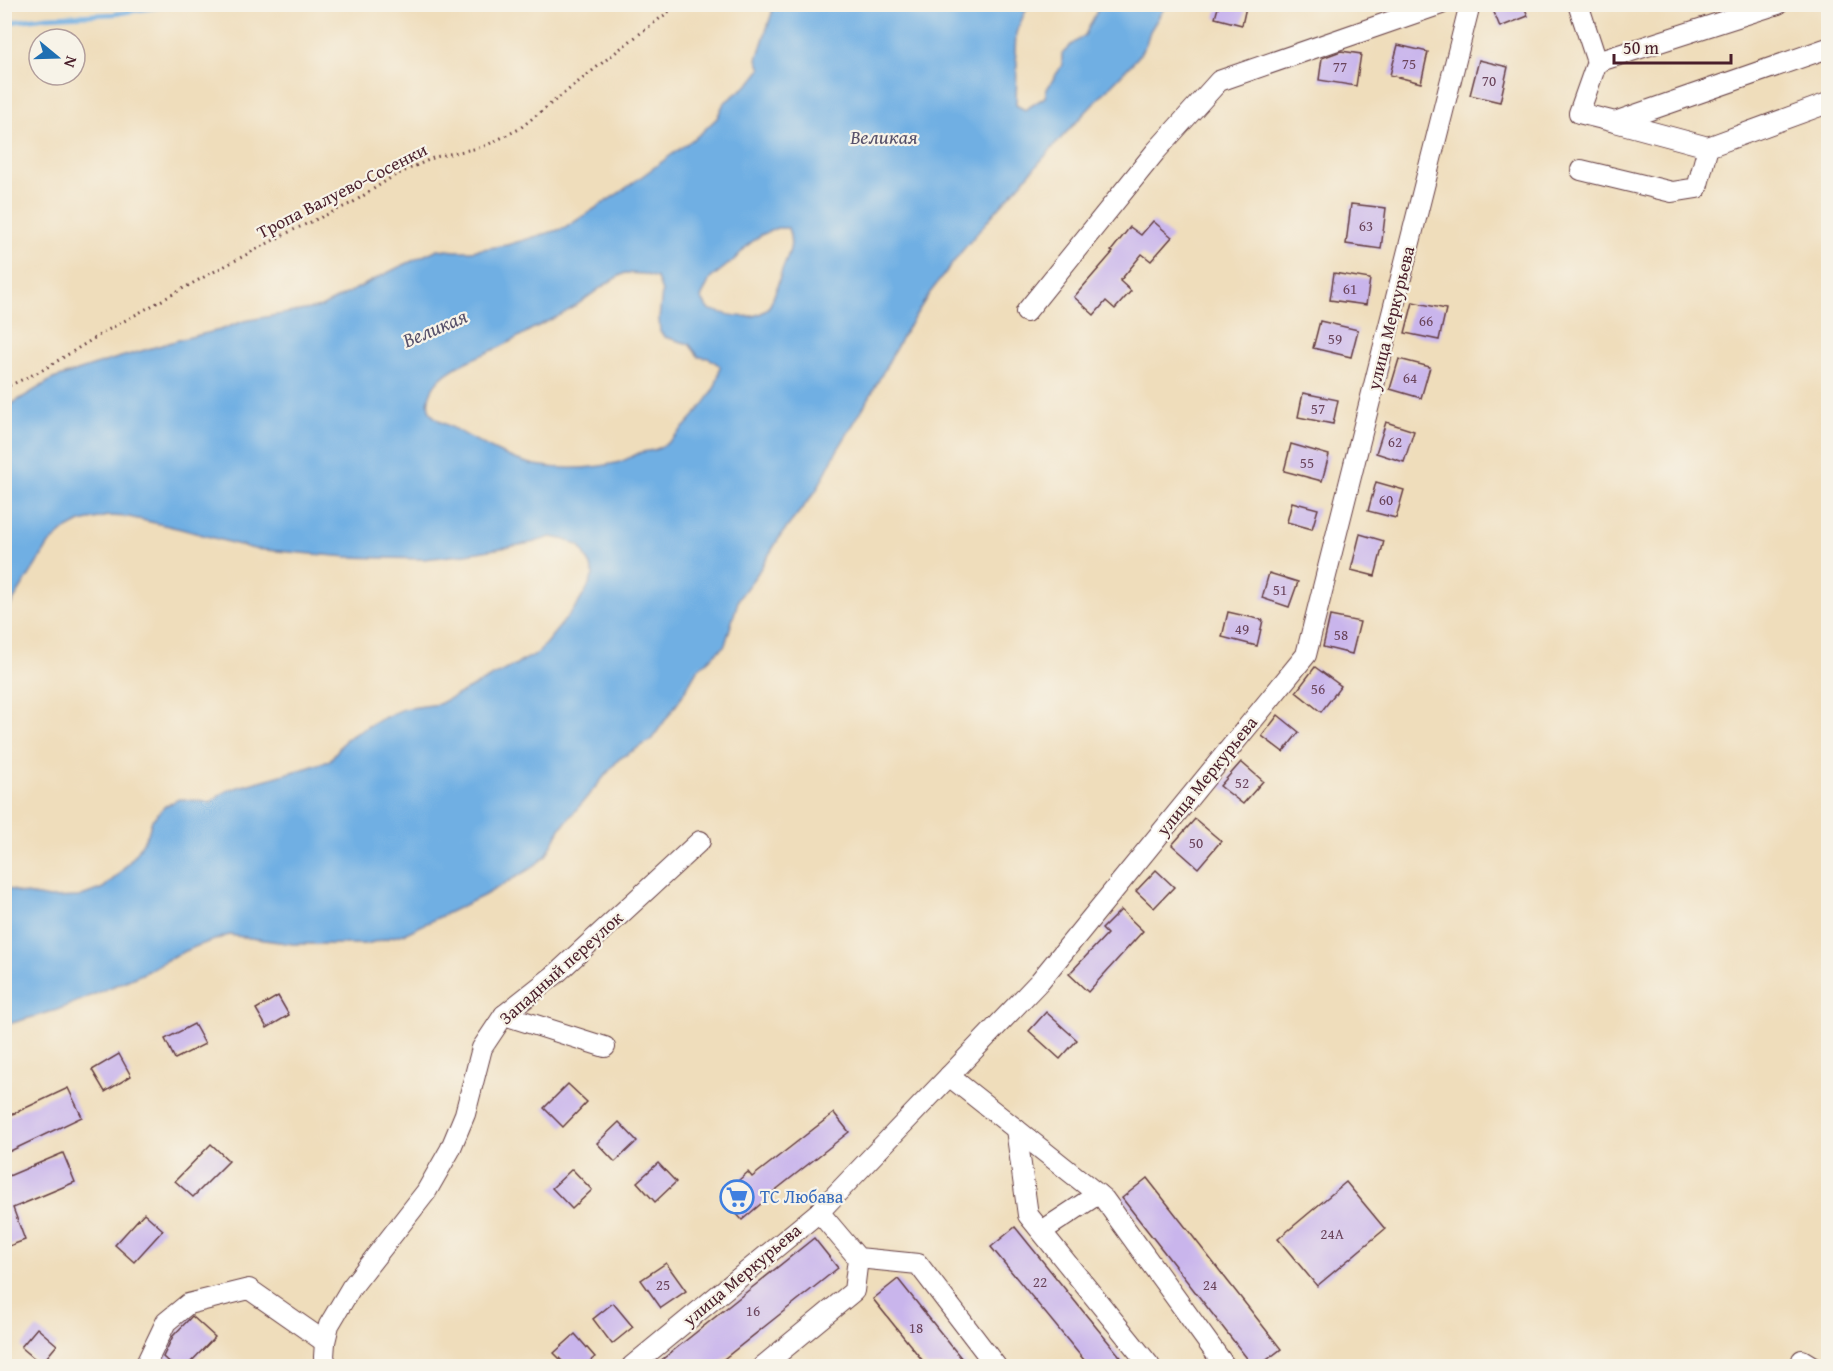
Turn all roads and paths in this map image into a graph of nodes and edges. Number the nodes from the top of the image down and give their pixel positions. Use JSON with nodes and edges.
{"nodes":[{"id":1,"x":679,"y":4,"type":"edge"},
{"id":2,"x":1441,"y":4,"type":"edge"},
{"id":3,"x":1470,"y":4,"type":"edge"},
{"id":4,"x":1578,"y":4,"type":"edge"},
{"id":5,"x":1778,"y":4,"type":"edge"},
{"id":6,"x":1393,"y":12,"type":"edge"},
{"id":7,"x":1828,"y":48,"type":"edge"},
{"id":8,"x":1597,"y":62,"type":"junction"},
{"id":9,"x":1828,"y":103,"type":"edge"},
{"id":10,"x":1615,"y":122,"type":"junction"},
{"id":11,"x":1708,"y":147,"type":"junction"},
{"id":12,"x":1581,"y":170,"type":"dead end"},
{"id":13,"x":1026,"y":312,"type":"dead end"},
{"id":14,"x":4,"y":388,"type":"edge"},
{"id":15,"x":700,"y":841,"type":"dead end"},
{"id":16,"x":504,"y":1015,"type":"junction"},
{"id":17,"x":605,"y":1047,"type":"dead end"},
{"id":18,"x":949,"y":1076,"type":"junction"},
{"id":19,"x":1016,"y":1130,"type":"junction"},
{"id":20,"x":1098,"y":1194,"type":"junction"},
{"id":21,"x":819,"y":1212,"type":"junction"},
{"id":22,"x":1041,"y":1231,"type":"junction"},
{"id":23,"x":858,"y":1258,"type":"junction"},
{"id":24,"x":325,"y":1342,"type":"junction"},
{"id":25,"x":145,"y":1366,"type":"edge"},
{"id":26,"x":327,"y":1366,"type":"edge"},
{"id":27,"x":632,"y":1366,"type":"edge"},
{"id":28,"x":763,"y":1366,"type":"edge"},
{"id":29,"x":996,"y":1366,"type":"edge"},
{"id":30,"x":1150,"y":1366,"type":"edge"},
{"id":31,"x":1225,"y":1366,"type":"edge"}],
"edges":[{"from":1,"to":14,"type":"path","name":"Тропа Валуево-Сосенки"},
{"from":2,"to":6,"type":"street"},
{"from":3,"to":18,"type":"street","name":"улица Меркурьева"},
{"from":4,"to":8,"type":"street"},
{"from":5,"to":8,"type":"street"},
{"from":6,"to":13,"type":"street"},
{"from":7,"to":10,"type":"street"},
{"from":8,"to":10,"type":"street"},
{"from":9,"to":11,"type":"street"},
{"from":10,"to":11,"type":"street"},
{"from":11,"to":12,"type":"street"},
{"from":15,"to":16,"type":"street","name":"Западный переулок"},
{"from":16,"to":17,"type":"street"},
{"from":16,"to":24,"type":"street","name":"Западный переулок"},
{"from":18,"to":19,"type":"street"},
{"from":18,"to":21,"type":"street","name":"улица Меркурьева"},
{"from":19,"to":20,"type":"street"},
{"from":19,"to":22,"type":"street"},
{"from":20,"to":22,"type":"street"},
{"from":20,"to":31,"type":"street"},
{"from":21,"to":23,"type":"street"},
{"from":21,"to":27,"type":"street","name":"улица Меркурьева"},
{"from":22,"to":30,"type":"street"},
{"from":23,"to":28,"type":"street"},
{"from":23,"to":29,"type":"street"},
{"from":24,"to":25,"type":"street"},
{"from":24,"to":26,"type":"street","name":"Западный переулок"}]}
